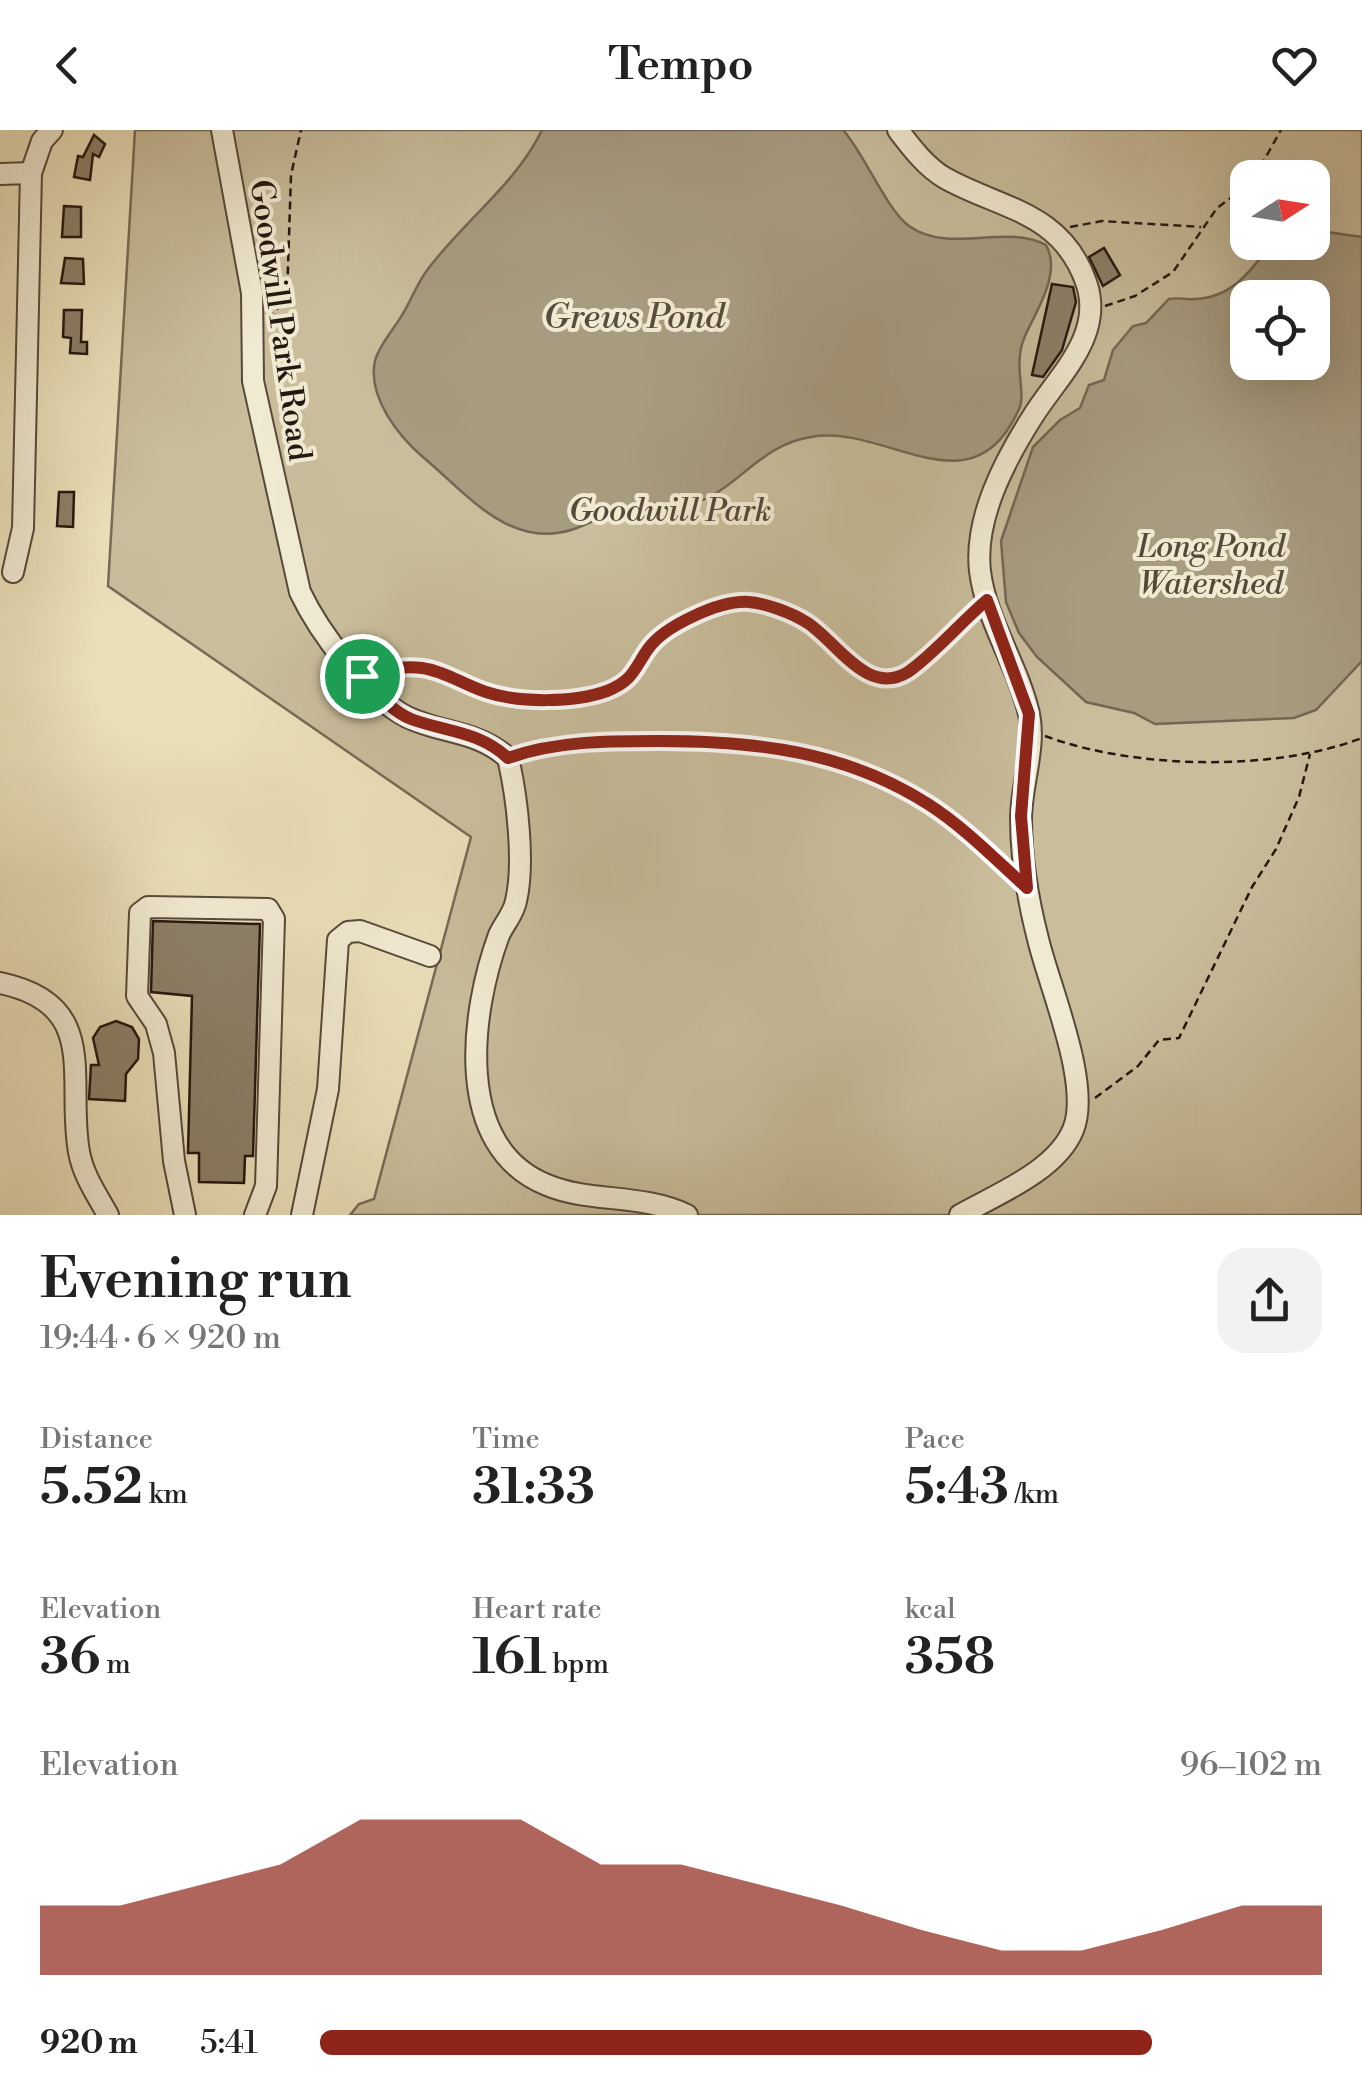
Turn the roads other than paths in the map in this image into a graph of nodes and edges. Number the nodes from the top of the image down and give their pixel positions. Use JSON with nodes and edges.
{"nodes":[{"id":1,"x":52,"y":130,"type":"edge"},
{"id":2,"x":222,"y":130,"type":"edge"},
{"id":3,"x":898,"y":130,"type":"edge"},
{"id":4,"x":31,"y":173,"type":"junction"},
{"id":5,"x":0,"y":174,"type":"edge"},
{"id":6,"x":13,"y":572,"type":"dead end"},
{"id":7,"x":430,"y":956,"type":"dead end"},
{"id":8,"x":0,"y":983,"type":"edge"},
{"id":9,"x":107,"y":1214,"type":"edge"},
{"id":10,"x":186,"y":1215,"type":"edge"},
{"id":11,"x":255,"y":1215,"type":"edge"},
{"id":12,"x":302,"y":1215,"type":"edge"},
{"id":13,"x":687,"y":1215,"type":"edge"},
{"id":14,"x":960,"y":1215,"type":"edge"}],
"edges":[{"from":1,"to":4,"type":"street"},
{"from":2,"to":13,"type":"street","name":"Goodwill Park Road"},
{"from":3,"to":14,"type":"street"},
{"from":4,"to":5,"type":"street"},
{"from":4,"to":6,"type":"street"},
{"from":7,"to":12,"type":"street"},
{"from":8,"to":9,"type":"street"},
{"from":10,"to":11,"type":"street"}]}
